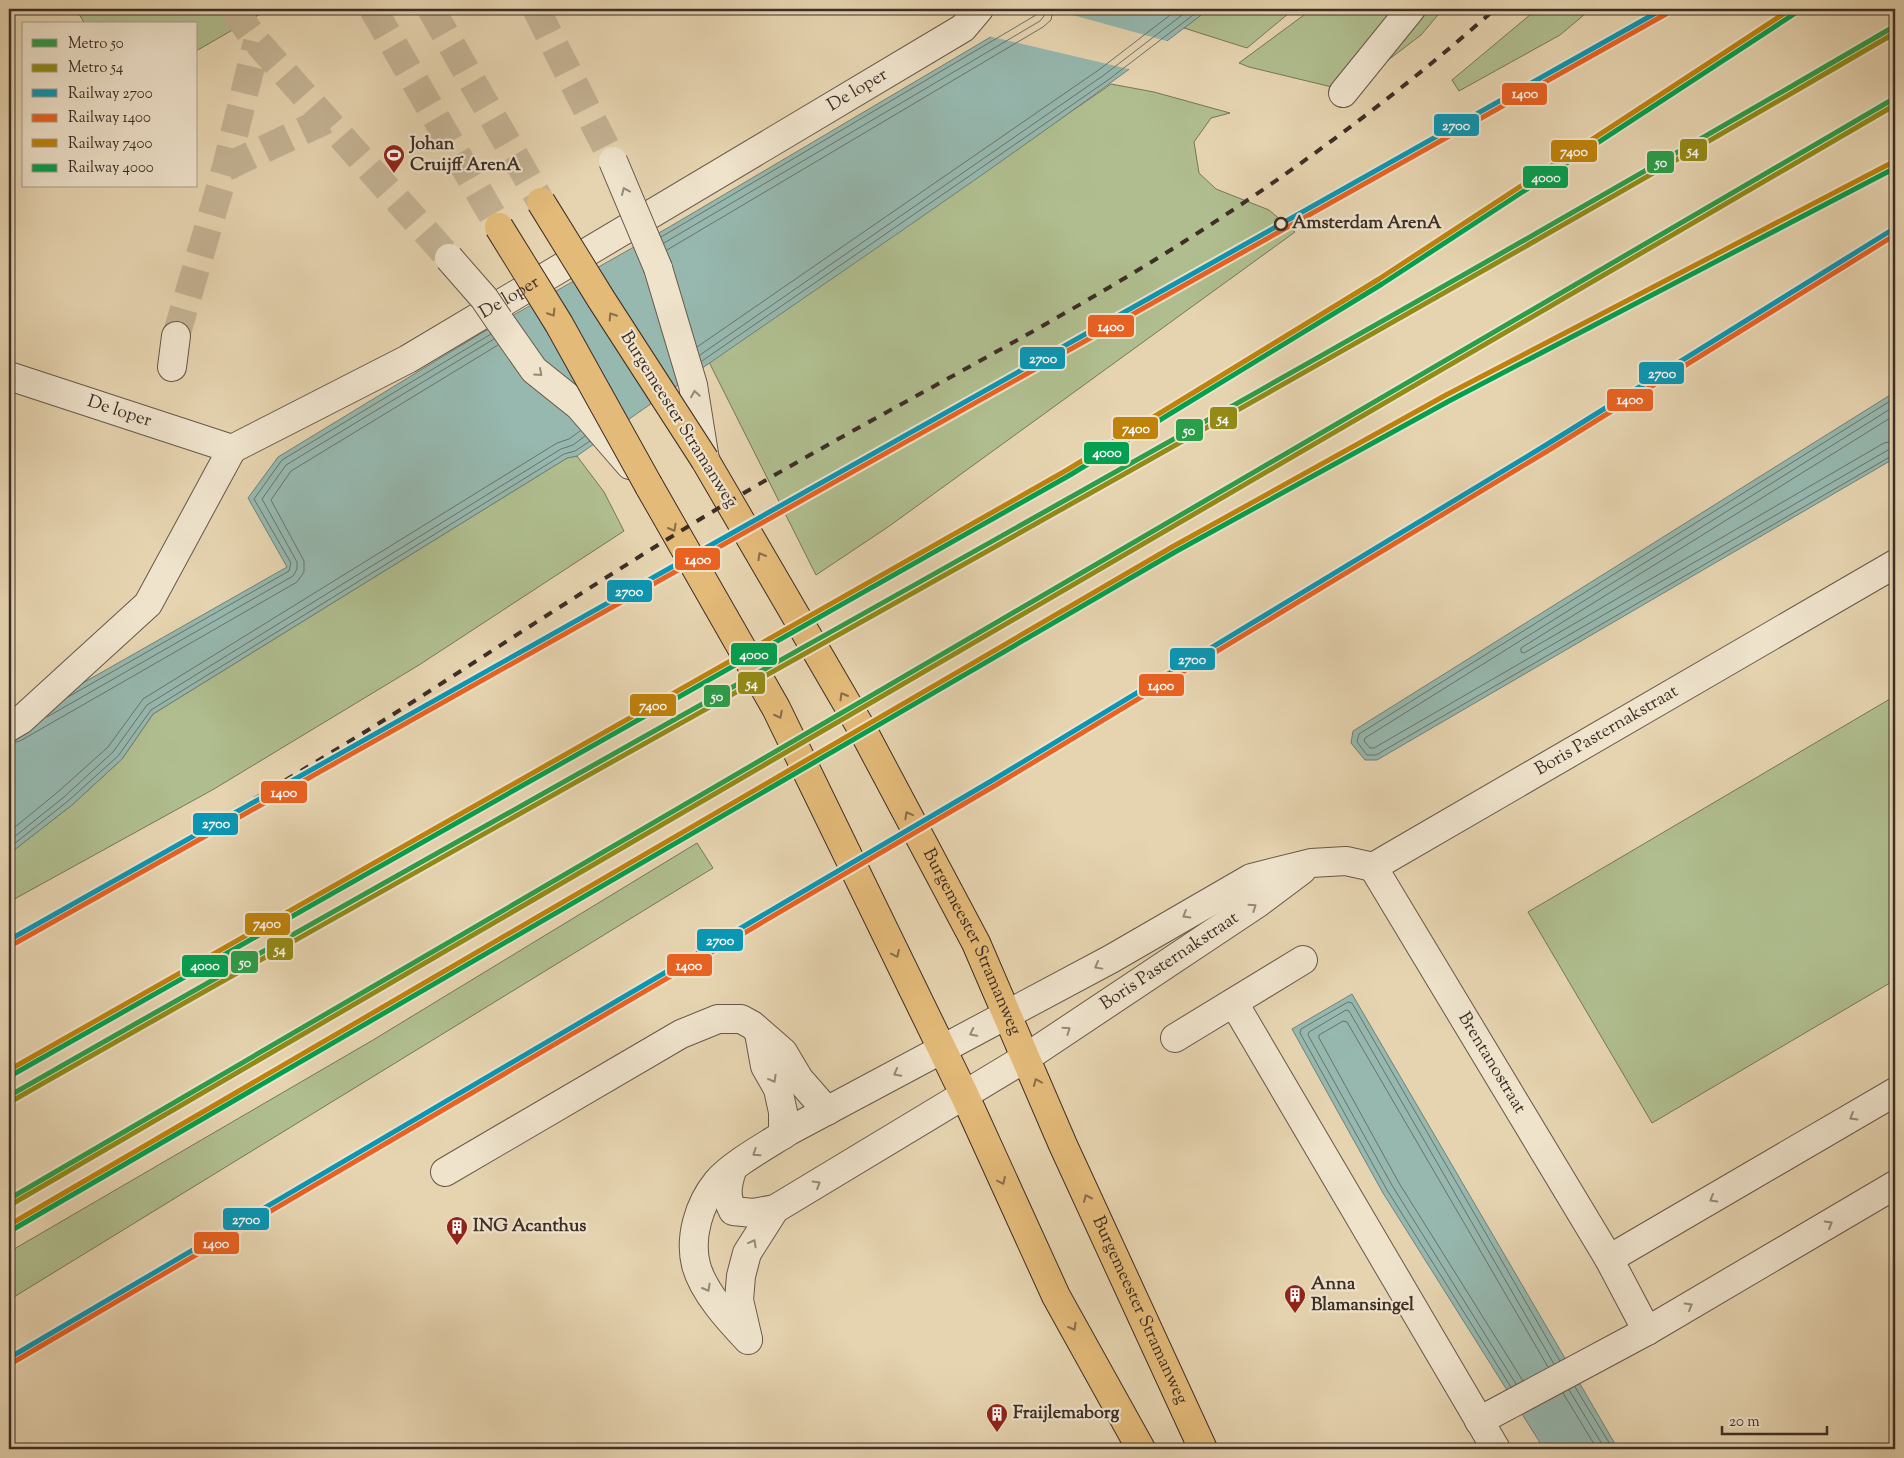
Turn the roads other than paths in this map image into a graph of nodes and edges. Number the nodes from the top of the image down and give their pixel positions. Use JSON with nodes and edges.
{"nodes":[{"id":1,"x":979,"y":9,"type":"edge"},
{"id":2,"x":1411,"y":9,"type":"edge"},
{"id":3,"x":1343,"y":92,"type":"dead end"},
{"id":4,"x":613,"y":161,"type":"tunnel mouth"},
{"id":5,"x":541,"y":202,"type":"tunnel mouth"},
{"id":6,"x":499,"y":227,"type":"tunnel mouth"},
{"id":7,"x":449,"y":258,"type":"tunnel mouth"},
{"id":8,"x":176,"y":336,"type":"tunnel mouth"},
{"id":9,"x":172,"y":367,"type":"dead end"},
{"id":10,"x":9,"y":376,"type":"edge"},
{"id":11,"x":232,"y":448,"type":"junction"},
{"id":12,"x":705,"y":460,"type":"junction"},
{"id":13,"x":649,"y":486,"type":"junction"},
{"id":14,"x":1895,"y":564,"type":"edge"},
{"id":15,"x":9,"y":728,"type":"edge"},
{"id":16,"x":1311,"y":863,"type":"junction"},
{"id":17,"x":1372,"y":867,"type":"junction"},
{"id":18,"x":1303,"y":960,"type":"dead end"},
{"id":19,"x":1234,"y":1004,"type":"junction"},
{"id":20,"x":1007,"y":1016,"type":"junction"},
{"id":21,"x":759,"y":1033,"type":"junction"},
{"id":22,"x":1175,"y":1038,"type":"dead end"},
{"id":23,"x":940,"y":1050,"type":"junction"},
{"id":24,"x":1026,"y":1057,"type":"junction"},
{"id":25,"x":1895,"y":1092,"type":"edge"},
{"id":26,"x":964,"y":1094,"type":"junction"},
{"id":27,"x":827,"y":1111,"type":"junction"},
{"id":28,"x":783,"y":1135,"type":"junction"},
{"id":29,"x":732,"y":1170,"type":"junction"},
{"id":30,"x":445,"y":1172,"type":"dead end"},
{"id":31,"x":1895,"y":1185,"type":"edge"},
{"id":32,"x":775,"y":1209,"type":"junction"},
{"id":33,"x":1609,"y":1259,"type":"junction"},
{"id":34,"x":1647,"y":1331,"type":"junction"},
{"id":35,"x":1479,"y":1421,"type":"junction"},
{"id":36,"x":1142,"y":1449,"type":"edge"},
{"id":37,"x":1203,"y":1449,"type":"edge"},
{"id":38,"x":1496,"y":1449,"type":"edge"}],
"edges":[{"from":1,"to":11,"type":"street","name":"De loper"},
{"from":2,"to":3,"type":"street"},
{"from":12,"to":4,"type":"street","one_way":true,"bridge":true},
{"from":12,"to":5,"type":"main road","name":"Burgemeester Stramanweg","one_way":true,"bridge":true},
{"from":6,"to":13,"type":"main road","one_way":true,"bridge":true},
{"from":7,"to":13,"type":"street","one_way":true,"bridge":true},
{"from":8,"to":9,"type":"street"},
{"from":10,"to":11,"type":"street","name":"De loper"},
{"from":11,"to":15,"type":"street"},
{"from":20,"to":12,"type":"main road","name":"Burgemeester Stramanweg","one_way":true},
{"from":13,"to":23,"type":"main road","one_way":true},
{"from":14,"to":17,"type":"street","name":"Boris Pasternakstraat"},
{"from":16,"to":17,"type":"street","name":"Boris Pasternakstraat"},
{"from":16,"to":20,"type":"street","name":"Boris Pasternakstraat","one_way":true},
{"from":24,"to":16,"type":"street","name":"Boris Pasternakstraat","one_way":true},
{"from":17,"to":33,"type":"street","name":"Brentanostraat"},
{"from":18,"to":19,"type":"street"},
{"from":19,"to":22,"type":"street"},
{"from":19,"to":35,"type":"street"},
{"from":20,"to":23,"type":"street","name":"Boris Pasternakstraat","one_way":true},
{"from":20,"to":24,"type":"main road","name":"Burgemeester Stramanweg"},
{"from":21,"to":27,"type":"street"},
{"from":21,"to":28,"type":"street","one_way":true},
{"from":21,"to":30,"type":"street"},
{"from":23,"to":26,"type":"main road"},
{"from":23,"to":27,"type":"street","one_way":true},
{"from":24,"to":26,"type":"street","name":"Boris Pasternakstraat"},
{"from":37,"to":24,"type":"main road","name":"Burgemeester Stramanweg","one_way":true},
{"from":25,"to":33,"type":"street","one_way":true},
{"from":32,"to":26,"type":"street","one_way":true},
{"from":26,"to":36,"type":"main road","one_way":true},
{"from":27,"to":28,"type":"street"},
{"from":28,"to":29,"type":"street","one_way":true},
{"from":29,"to":32,"type":"street"},
{"from":29,"to":32,"type":"street","one_way":true},
{"from":34,"to":31,"type":"street","one_way":true},
{"from":33,"to":34,"type":"street","name":"Brentanostraat"},
{"from":34,"to":35,"type":"street"},
{"from":35,"to":38,"type":"street"}]}
